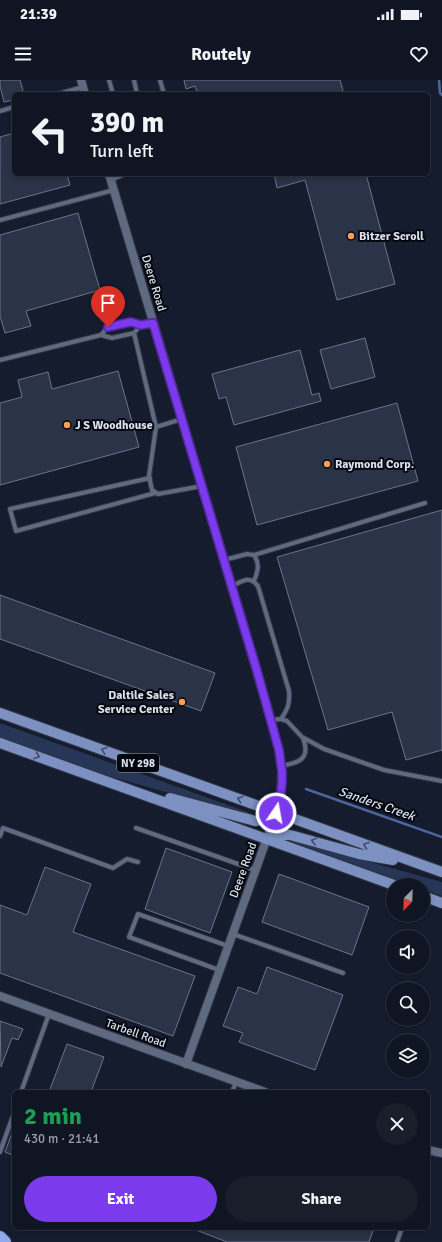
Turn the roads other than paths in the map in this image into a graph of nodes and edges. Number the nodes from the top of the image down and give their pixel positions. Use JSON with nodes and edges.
{"nodes":[{"id":1,"x":109,"y":80,"type":"edge"},
{"id":2,"x":134,"y":80,"type":"edge"},
{"id":3,"x":160,"y":80,"type":"edge"},
{"id":4,"x":83,"y":87,"type":"edge"},
{"id":5,"x":65,"y":92,"type":"edge"},
{"id":6,"x":112,"y":92,"type":"edge"},
{"id":7,"x":137,"y":92,"type":"edge"},
{"id":8,"x":163,"y":92,"type":"edge"},
{"id":9,"x":12,"y":108,"type":"edge"},
{"id":10,"x":0,"y":111,"type":"edge"},
{"id":11,"x":110,"y":177,"type":"edge"},
{"id":12,"x":114,"y":190,"type":"junction"},
{"id":13,"x":0,"y":220,"type":"edge"},
{"id":14,"x":153,"y":323,"type":"junction"},
{"id":15,"x":141,"y":325,"type":"junction"},
{"id":16,"x":134,"y":333,"type":"junction"},
{"id":17,"x":101,"y":335,"type":"junction"},
{"id":18,"x":0,"y":360,"type":"edge"},
{"id":19,"x":182,"y":419,"type":"junction"},
{"id":20,"x":156,"y":427,"type":"junction"},
{"id":21,"x":150,"y":478,"type":"junction"},
{"id":22,"x":202,"y":486,"type":"junction"},
{"id":23,"x":155,"y":493,"type":"junction"},
{"id":24,"x":425,"y":503,"type":"dead end"},
{"id":25,"x":254,"y":555,"type":"junction"},
{"id":26,"x":224,"y":560,"type":"junction"},
{"id":27,"x":254,"y":581,"type":"junction"},
{"id":28,"x":232,"y":586,"type":"junction"},
{"id":29,"x":0,"y":713,"type":"edge"},
{"id":30,"x":281,"y":719,"type":"junction"},
{"id":31,"x":270,"y":720,"type":"junction"},
{"id":32,"x":302,"y":737,"type":"junction"},
{"id":33,"x":0,"y":743,"type":"edge"},
{"id":34,"x":281,"y":766,"type":"junction"},
{"id":35,"x":442,"y":781,"type":"edge"},
{"id":36,"x":129,"y":789,"type":"junction"},
{"id":37,"x":276,"y":813,"type":"junction"},
{"id":38,"x":136,"y":828,"type":"dead end"},
{"id":39,"x":0,"y":836,"type":"edge"},
{"id":40,"x":267,"y":839,"type":"junction"},
{"id":41,"x":138,"y":862,"type":"dead end"},
{"id":42,"x":420,"y":864,"type":"junction"},
{"id":43,"x":256,"y":870,"type":"junction"},
{"id":44,"x":442,"y":872,"type":"edge"},
{"id":45,"x":386,"y":882,"type":"edge"},
{"id":46,"x":430,"y":899,"type":"edge"},
{"id":47,"x":442,"y":903,"type":"edge"},
{"id":48,"x":233,"y":934,"type":"junction"},
{"id":49,"x":228,"y":946,"type":"junction"},
{"id":50,"x":220,"y":970,"type":"junction"},
{"id":51,"x":343,"y":973,"type":"dead end"},
{"id":52,"x":0,"y":996,"type":"edge"},
{"id":53,"x":49,"y":1014,"type":"junction"},
{"id":54,"x":186,"y":1064,"type":"junction"},
{"id":55,"x":236,"y":1082,"type":"junction"},
{"id":56,"x":23,"y":1090,"type":"edge"},
{"id":57,"x":233,"y":1090,"type":"edge"},
{"id":58,"x":259,"y":1090,"type":"edge"},
{"id":59,"x":12,"y":1119,"type":"edge"},
{"id":60,"x":430,"y":1151,"type":"edge"},
{"id":61,"x":0,"y":1152,"type":"edge"},
{"id":62,"x":442,"y":1153,"type":"edge"},
{"id":63,"x":401,"y":1230,"type":"edge"},
{"id":64,"x":0,"y":1237,"type":"edge"},
{"id":65,"x":5,"y":1242,"type":"edge"},
{"id":66,"x":397,"y":1242,"type":"edge"}],
"edges":[{"from":1,"to":6,"type":"lane"},
{"from":2,"to":7,"type":"lane"},
{"from":3,"to":8,"type":"lane"},
{"from":4,"to":5,"type":"lane"},
{"from":9,"to":10,"type":"lane"},
{"from":11,"to":12,"type":"street","name":"Deere Road"},
{"from":12,"to":13,"type":"lane"},
{"from":12,"to":14,"type":"street","name":"Deere Road"},
{"from":14,"to":15,"type":"lane"},
{"from":14,"to":19,"type":"street","name":"Deere Road"},
{"from":15,"to":16,"type":"lane"},
{"from":15,"to":17,"type":"lane"},
{"from":16,"to":17,"type":"lane"},
{"from":16,"to":20,"type":"lane"},
{"from":17,"to":18,"type":"lane"},
{"from":19,"to":20,"type":"lane"},
{"from":19,"to":22,"type":"street","name":"Deere Road"},
{"from":20,"to":21,"type":"lane"},
{"from":21,"to":23,"type":"lane"},
{"from":21,"to":23,"type":"lane"},
{"from":22,"to":23,"type":"lane"},
{"from":22,"to":26,"type":"street","name":"Deere Road"},
{"from":24,"to":25,"type":"lane"},
{"from":25,"to":26,"type":"lane"},
{"from":25,"to":27,"type":"lane"},
{"from":26,"to":28,"type":"street","name":"Deere Road"},
{"from":27,"to":28,"type":"lane"},
{"from":27,"to":30,"type":"lane"},
{"from":28,"to":31,"type":"street","name":"Deere Road"},
{"from":37,"to":29,"type":"main road","number":"NY 298","one_way":true},
{"from":30,"to":31,"type":"lane"},
{"from":30,"to":32,"type":"lane"},
{"from":31,"to":34,"type":"street","name":"Deere Road"},
{"from":32,"to":34,"type":"lane"},
{"from":32,"to":35,"type":"lane"},
{"from":33,"to":36,"type":"main road","number":"NY 298","one_way":true},
{"from":34,"to":37,"type":"street","name":"Deere Road"},
{"from":36,"to":37,"type":"main road"},
{"from":36,"to":40,"type":"main road","number":"NY 298"},
{"from":37,"to":40,"type":"street","name":"Deere Road"},
{"from":42,"to":37,"type":"main road","number":"NY 298","one_way":true},
{"from":38,"to":43,"type":"lane"},
{"from":39,"to":41,"type":"lane"},
{"from":42,"to":40,"type":"main road","one_way":true},
{"from":40,"to":43,"type":"street","name":"Deere Road"},
{"from":40,"to":45,"type":"main road","number":"NY 298"},
{"from":42,"to":44,"type":"main road","number":"NY 298"},
{"from":43,"to":48,"type":"street","name":"Deere Road"},
{"from":46,"to":47,"type":"main road"},
{"from":48,"to":49,"type":"street","name":"Deere Road"},
{"from":48,"to":51,"type":"lane"},
{"from":49,"to":50,"type":"street","name":"Deere Road"},
{"from":49,"to":50,"type":"lane"},
{"from":50,"to":54,"type":"street","name":"Deere Road"},
{"from":52,"to":53,"type":"street","name":"Tarbell Road"},
{"from":53,"to":54,"type":"street","name":"Tarbell Road"},
{"from":53,"to":56,"type":"lane"},
{"from":54,"to":55,"type":"street","name":"Tarbell Road"},
{"from":55,"to":57,"type":"lane"},
{"from":55,"to":58,"type":"street","name":"Tarbell Road"},
{"from":59,"to":61,"type":"lane"},
{"from":60,"to":62,"type":"street"},
{"from":63,"to":66,"type":"lane"},
{"from":64,"to":65,"type":"highway"}]}
